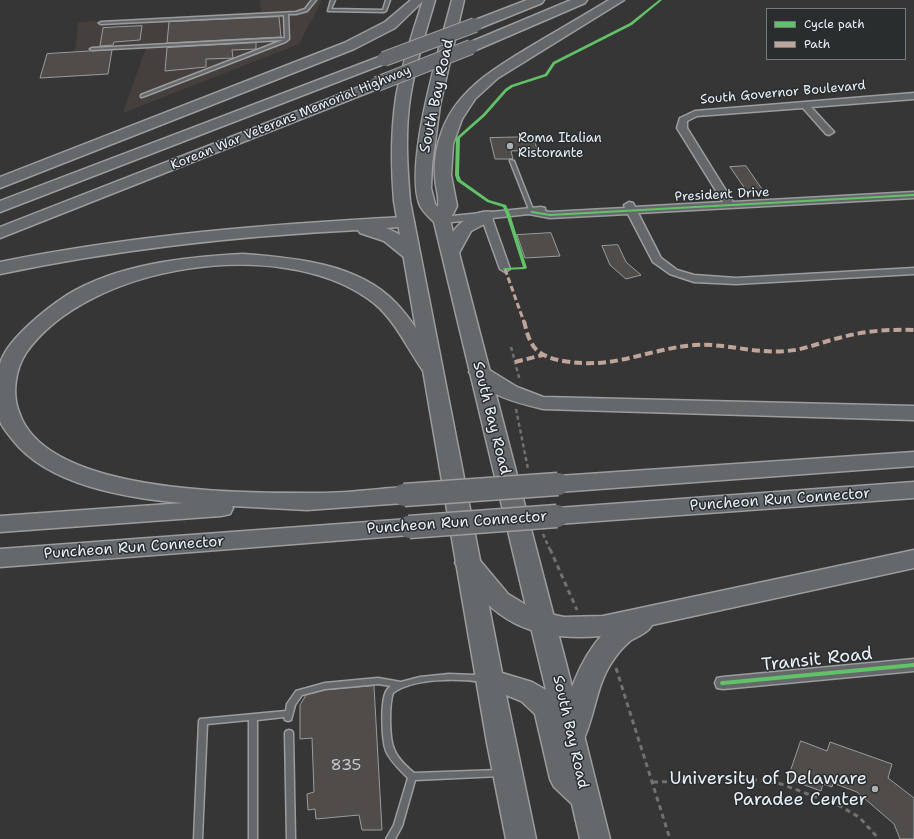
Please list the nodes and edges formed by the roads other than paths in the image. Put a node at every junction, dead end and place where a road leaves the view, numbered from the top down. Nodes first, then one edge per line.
1 (314, 0) edge
2 (333, 0) edge
3 (388, 0) edge
4 (418, 0) edge
5 (429, 0) edge
6 (458, 0) edge
7 (538, 0) edge
8 (582, 0) edge
9 (618, 0) edge
10 (286, 14) junction
11 (101, 23) dead end
12 (287, 39) junction
13 (92, 49) dead end
14 (142, 96) dead end
15 (914, 96) edge
16 (804, 104) junction
17 (829, 132) dead end
18 (512, 161) dead end
19 (0, 183) edge
20 (914, 195) edge
21 (730, 205) junction
22 (0, 207) edge
23 (630, 207) junction
24 (532, 212) junction
25 (486, 216) junction
26 (442, 220) junction
27 (405, 222) junction
28 (313, 227) junction
29 (0, 233) edge
30 (411, 254) junction
31 (450, 254) junction
32 (0, 268) edge
33 (504, 269) dead end
34 (914, 271) edge
35 (431, 368) junction
36 (479, 372) junction
37 (914, 413) edge
38 (914, 459) edge
39 (914, 490) edge
40 (322, 501) junction
41 (0, 524) edge
42 (0, 558) edge
43 (914, 559) edge
44 (468, 563) junction
45 (658, 614) junction
46 (543, 625) junction
47 (914, 665) edge
48 (490, 681) junction
49 (399, 684) junction
50 (723, 684) dead end
51 (253, 717) junction
52 (289, 733) dead end
53 (571, 737) junction
54 (507, 773) junction
55 (412, 777) junction
56 (586, 799) junction
57 (198, 839) edge
58 (253, 839) edge
59 (291, 839) edge
60 (390, 839) edge
61 (521, 839) edge
62 (595, 839) edge

1 - 10 lane
2 - 3 lane
4 - 19 highway
5 - 27 highway, South Bay Road
6 - 26 highway, South Bay Road
7 - 22 highway, Korean War Veterans Memorial Highway, bridge
8 - 29 highway, Korean War Veterans Memorial Highway, bridge
9 - 26 highway
10 - 11 lane
10 - 12 lane
12 - 13 lane
12 - 14 lane
15 - 16 street, South Governor Boulevard
16 - 17 street
16 - 21 street, South Governor Boulevard
18 - 24 lane
20 - 21 street, President Drive
21 - 23 street, President Drive
23 - 24 street, President Drive
23 - 34 street
24 - 25 street, President Drive
25 - 26 street, President Drive
25 - 31 highway
25 - 33 street
26 - 27 highway
26 - 31 highway, South Bay Road
27 - 28 highway
27 - 30 highway, South Bay Road
28 - 30 highway
28 - 32 highway
30 - 35 highway, South Bay Road
31 - 36 highway, South Bay Road
35 - 40 highway
35 - 44 highway, South Bay Road
36 - 37 highway
36 - 46 highway, South Bay Road
38 - 40 highway, Puncheon Run Connector, bridge
39 - 42 highway, Puncheon Run Connector, bridge
40 - 41 highway, Puncheon Run Connector
43 - 45 highway
44 - 46 highway
44 - 48 highway, South Bay Road
45 - 46 highway
45 - 53 highway
46 - 53 highway, South Bay Road
47 - 50 street, Transit Road
48 - 49 lane
48 - 54 highway, South Bay Road
48 - 56 highway
49 - 51 lane
49 - 55 lane
51 - 57 lane
51 - 58 lane
52 - 59 lane
53 - 56 highway, South Bay Road
54 - 55 lane
54 - 61 highway, South Bay Road
55 - 60 lane
56 - 62 highway, South Bay Road

